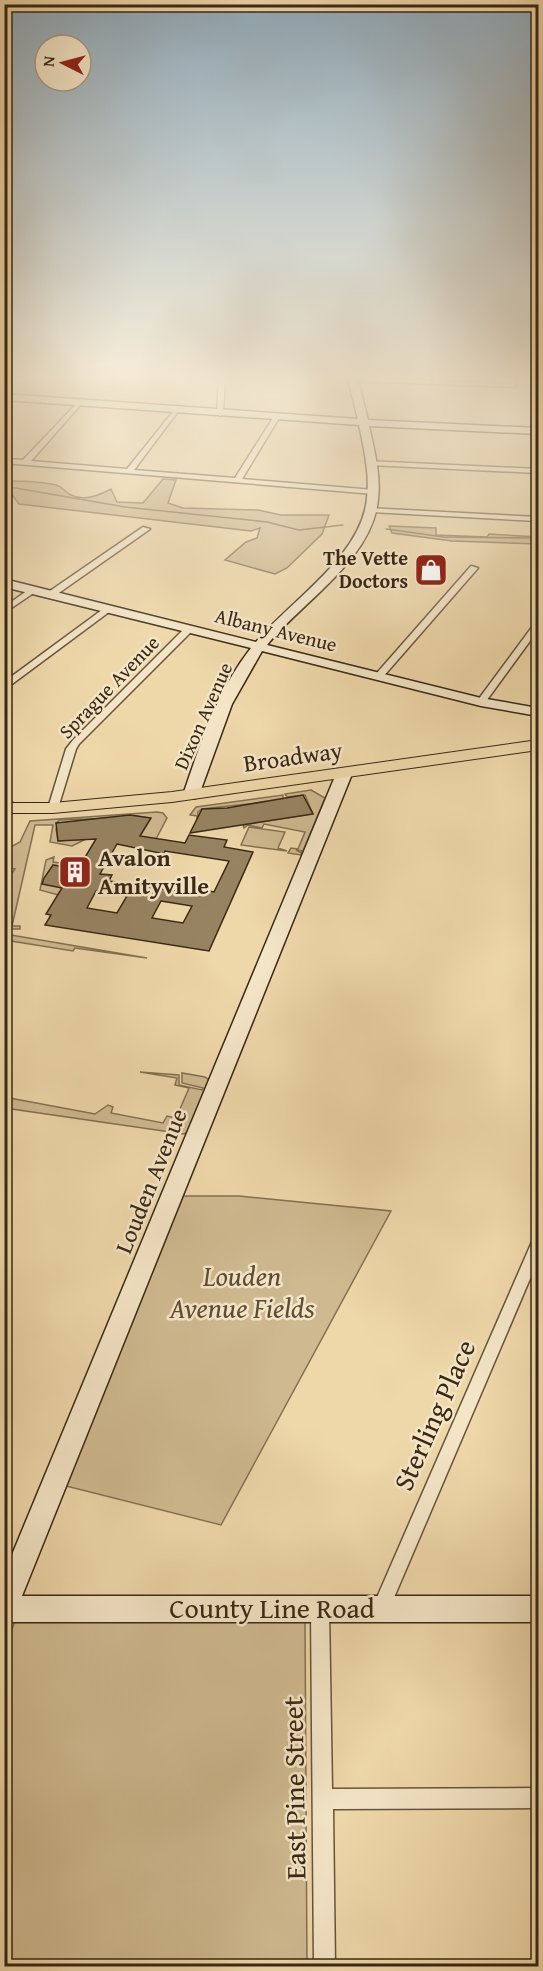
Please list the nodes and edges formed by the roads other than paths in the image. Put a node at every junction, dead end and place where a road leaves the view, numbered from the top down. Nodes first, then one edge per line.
1 (83, 468) edge
2 (132, 468) edge
3 (245, 468) edge
4 (371, 468) edge
5 (475, 468) edge
6 (538, 471) edge
7 (129, 472) junction
8 (237, 481) junction
9 (374, 492) junction
10 (372, 510) junction
11 (538, 519) edge
12 (146, 529) dead end
13 (474, 568) dead end
14 (4, 583) edge
15 (34, 590) junction
16 (50, 595) junction
17 (110, 609) junction
18 (4, 611) edge
19 (538, 625) edge
20 (189, 629) junction
21 (260, 646) junction
22 (379, 676) junction
23 (4, 687) edge
24 (481, 702) junction
25 (538, 712) edge
26 (538, 745) edge
27 (344, 774) junction
28 (191, 795) junction
29 (53, 808) junction
30 (5, 809) edge
31 (538, 1244) edge
32 (4, 1608) edge
33 (381, 1608) junction
34 (320, 1609) junction
35 (538, 1609) edge
36 (538, 1798) edge
37 (322, 1799) junction
38 (325, 1966) edge

1 - 7 street
2 - 7 street
3 - 8 street
4 - 9 street, Dixon Avenue
5 - 6 street
7 - 8 street
8 - 9 street
9 - 10 street, Dixon Avenue
10 - 11 street
10 - 21 street, Dixon Avenue
12 - 16 street
13 - 22 street
14 - 15 street, Albany Avenue
15 - 16 street, Albany Avenue
15 - 18 street
16 - 17 street, Albany Avenue
17 - 20 street, Albany Avenue
17 - 23 street
19 - 24 street
20 - 21 street, Albany Avenue
20 - 29 street, Sprague Avenue
21 - 22 street, Albany Avenue
21 - 28 street, Dixon Avenue
22 - 24 street, Albany Avenue
24 - 25 street, Albany Avenue
26 - 27 main road, Broadway
27 - 28 main road, Broadway
27 - 32 street, Louden Avenue
28 - 29 main road, Broadway
29 - 30 main road, Broadway
31 - 33 street, Sterling Place
32 - 34 street, County Line Road
33 - 34 street, County Line Road
33 - 35 street, County Line Road
34 - 37 street, East Pine Street
36 - 37 street
37 - 38 street, East Pine Street

